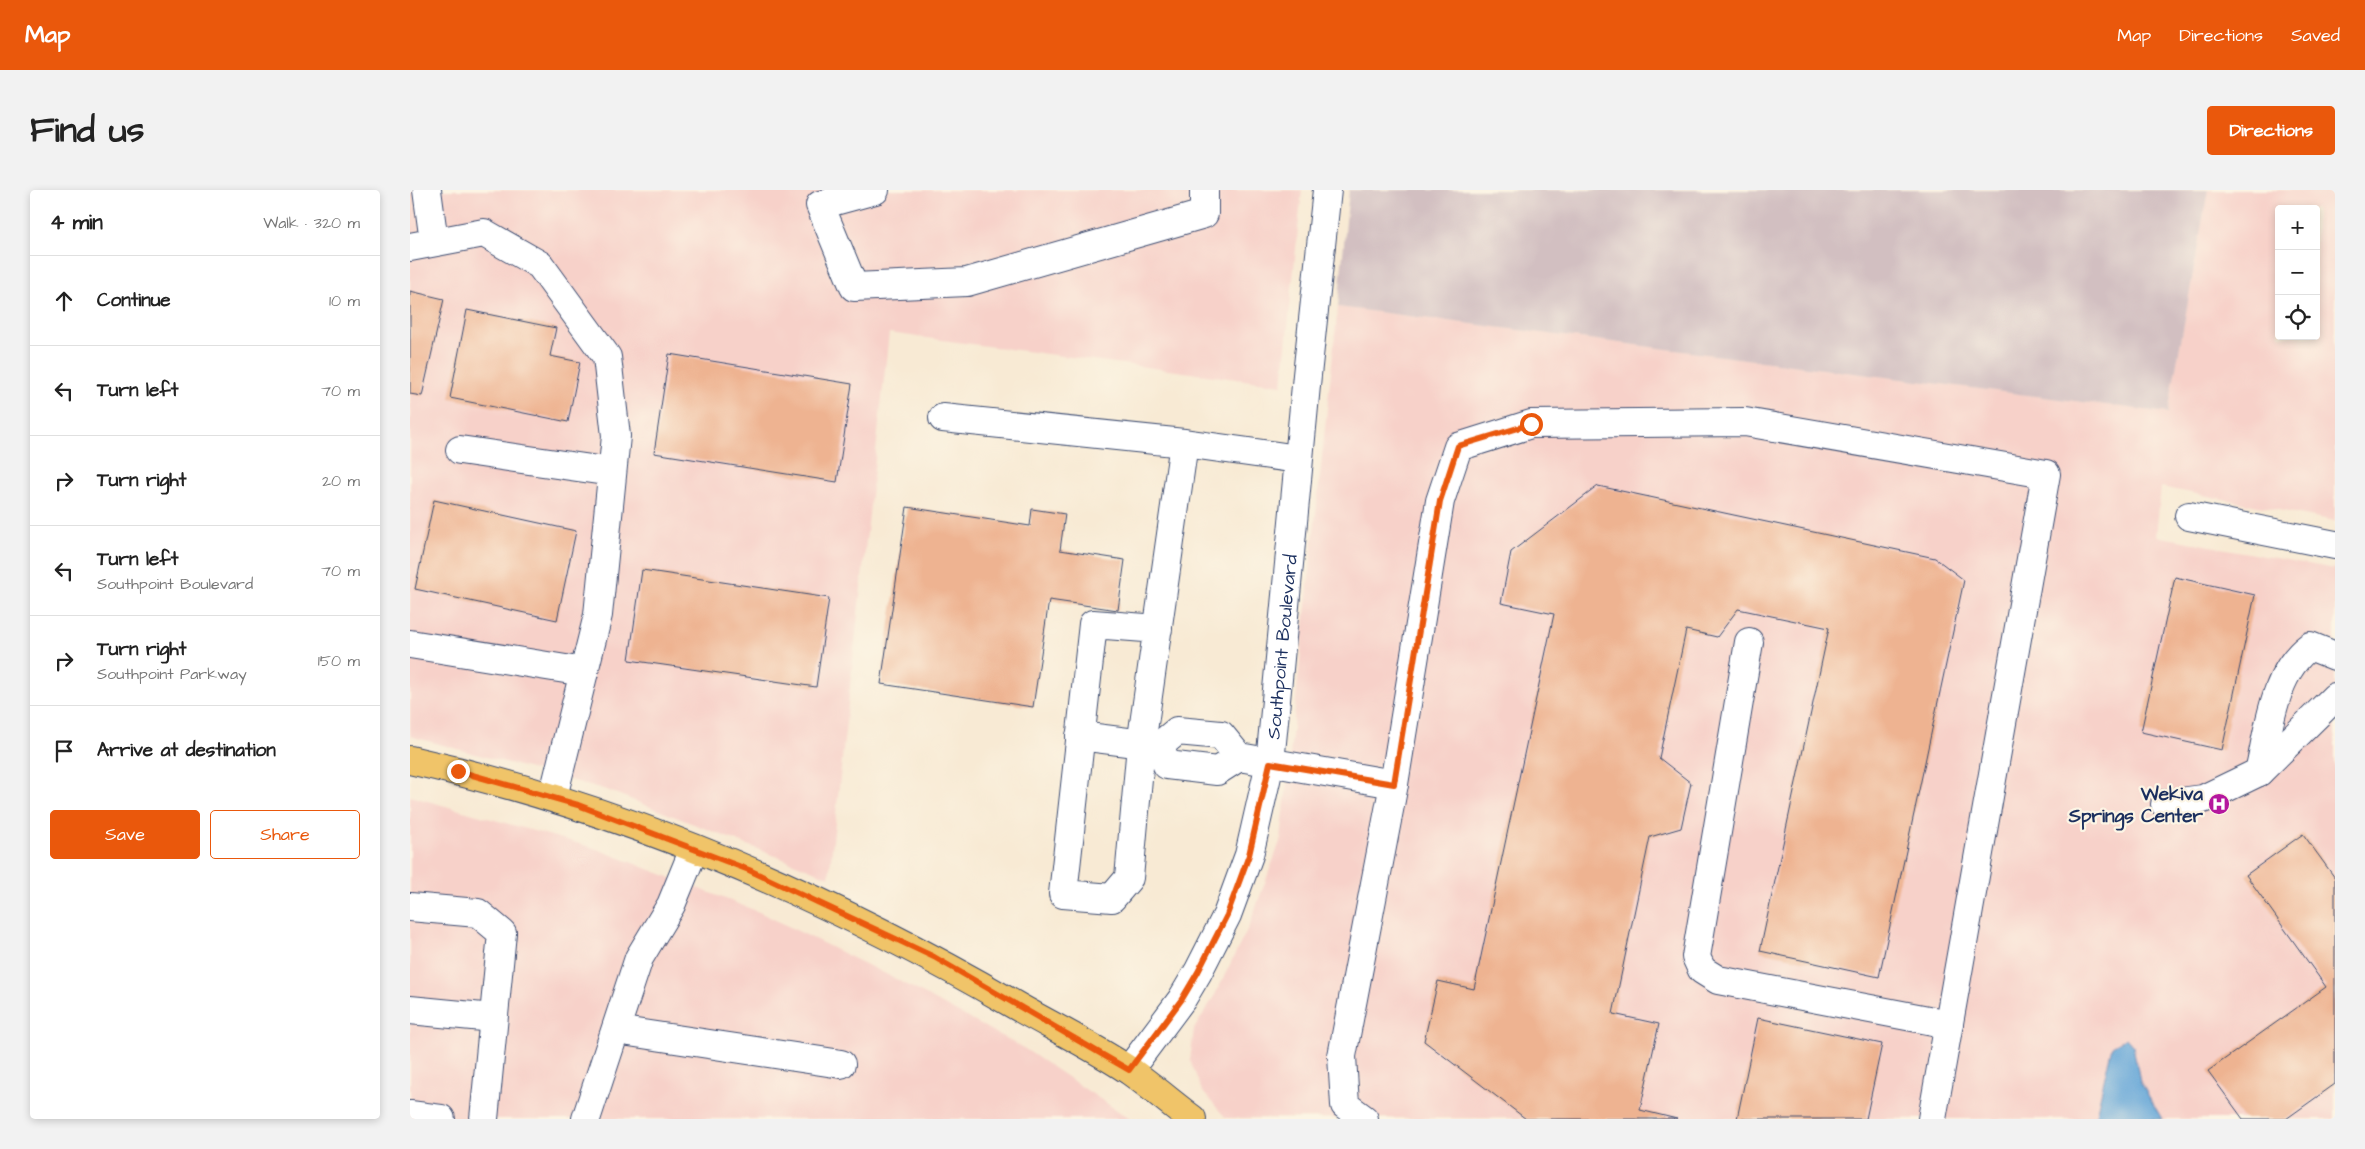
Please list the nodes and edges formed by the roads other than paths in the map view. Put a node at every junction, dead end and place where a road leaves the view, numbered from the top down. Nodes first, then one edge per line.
1 (427, 190) edge
2 (875, 190) edge
3 (1204, 190) edge
4 (1327, 190) edge
5 (422, 245) edge
6 (943, 418) dead end
7 (1184, 443) junction
8 (460, 450) dead end
9 (1298, 459) junction
10 (612, 472) junction
11 (2189, 516) dead end
12 (2335, 545) edge
13 (1158, 629) junction
14 (1749, 642) dead end
15 (410, 644) edge
16 (2335, 656) edge
17 (584, 672) junction
18 (2335, 697) edge
19 (1080, 736) junction
20 (1150, 745) junction
21 (1239, 758) junction
22 (410, 760) edge
23 (1270, 763) junction
24 (2259, 772) junction
25 (1394, 784) junction
26 (553, 798) junction
27 (2165, 804) dead end
28 (694, 848) junction
29 (410, 907) edge
30 (410, 1010) edge
31 (493, 1018) junction
32 (1949, 1024) junction
33 (616, 1030) junction
34 (841, 1064) dead end
35 (1129, 1070) junction
36 (410, 1115) edge
37 (441, 1119) edge
38 (484, 1119) edge
39 (586, 1119) edge
40 (1192, 1119) edge
41 (1364, 1119) edge
42 (1932, 1119) edge

1 - 5 street
2 - 3 street
4 - 9 street, Southpoint Boulevard
5 - 10 street
6 - 7 street
7 - 9 street
7 - 13 street
8 - 10 street
9 - 23 street, Southpoint Boulevard
10 - 17 street
11 - 12 street
13 - 19 street
13 - 20 street
14 - 32 street
15 - 17 street
16 - 24 street
17 - 26 street
18 - 24 street
19 - 20 street
19 - 20 street
20 - 21 street
20 - 21 street
21 - 23 street
22 - 26 main road
23 - 25 street
23 - 35 street, Southpoint Boulevard
24 - 27 street
25 - 32 street
25 - 41 street
26 - 28 main road
28 - 33 street
28 - 35 main road
29 - 31 street
30 - 31 street
31 - 38 street
32 - 42 street
33 - 34 street
33 - 39 street
35 - 40 main road
36 - 37 street

